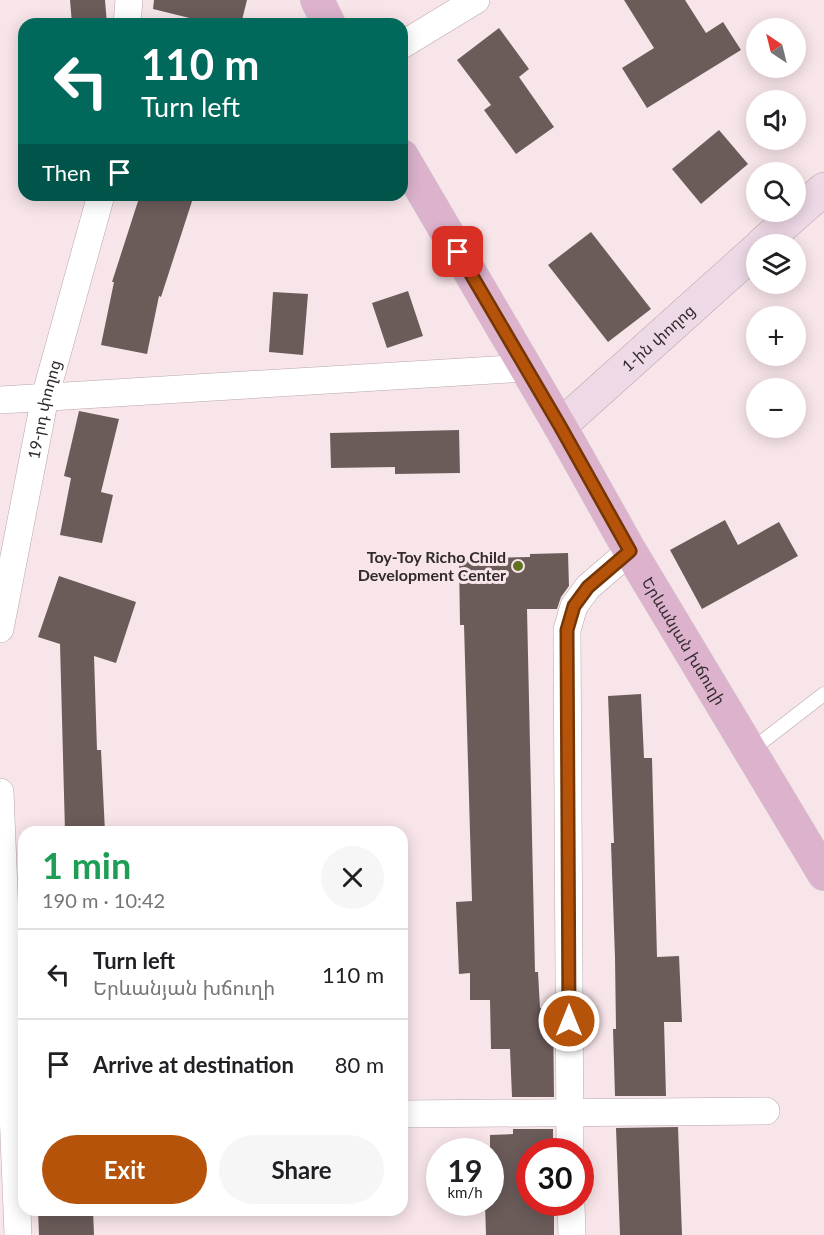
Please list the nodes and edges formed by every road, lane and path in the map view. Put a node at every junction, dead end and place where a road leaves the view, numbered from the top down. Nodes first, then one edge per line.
1 (129, 0) edge
2 (317, 0) edge
3 (476, 0) edge
4 (128, 18) edge
5 (326, 18) edge
6 (408, 41) edge
7 (408, 166) edge
8 (824, 189) edge
9 (99, 201) edge
10 (773, 234) edge
11 (746, 259) edge
12 (525, 368) junction
13 (45, 397) junction
14 (0, 400) edge
15 (560, 426) junction
16 (630, 551) junction
17 (0, 629) edge
18 (823, 696) edge
19 (750, 751) junction
20 (0, 792) edge
21 (824, 874) edge
22 (766, 1111) dead end
23 (569, 1113) junction
24 (408, 1114) edge
25 (12, 1116) edge
26 (570, 1138) edge
27 (571, 1216) edge
28 (18, 1235) edge
29 (572, 1235) edge

1 - 4 street
2 - 5 main road
3 - 6 street
7 - 12 main road, Երևանյան խճուղի
8 - 10 main road
9 - 13 street, 19-րդ փողոց
11 - 15 main road, 1-ին փողոց
12 - 13 street
12 - 15 main road, Երևանյան խճուղի
13 - 14 street
13 - 17 street, 19-րդ փողոց
15 - 16 main road, Երևանյան խճուղի
16 - 19 main road, Երևանյան խճուղի
16 - 23 street
18 - 19 lane
19 - 21 main road, Երևանյան խճուղի
20 - 25 street
22 - 23 street
23 - 24 street
23 - 26 street
25 - 28 street
27 - 29 street

